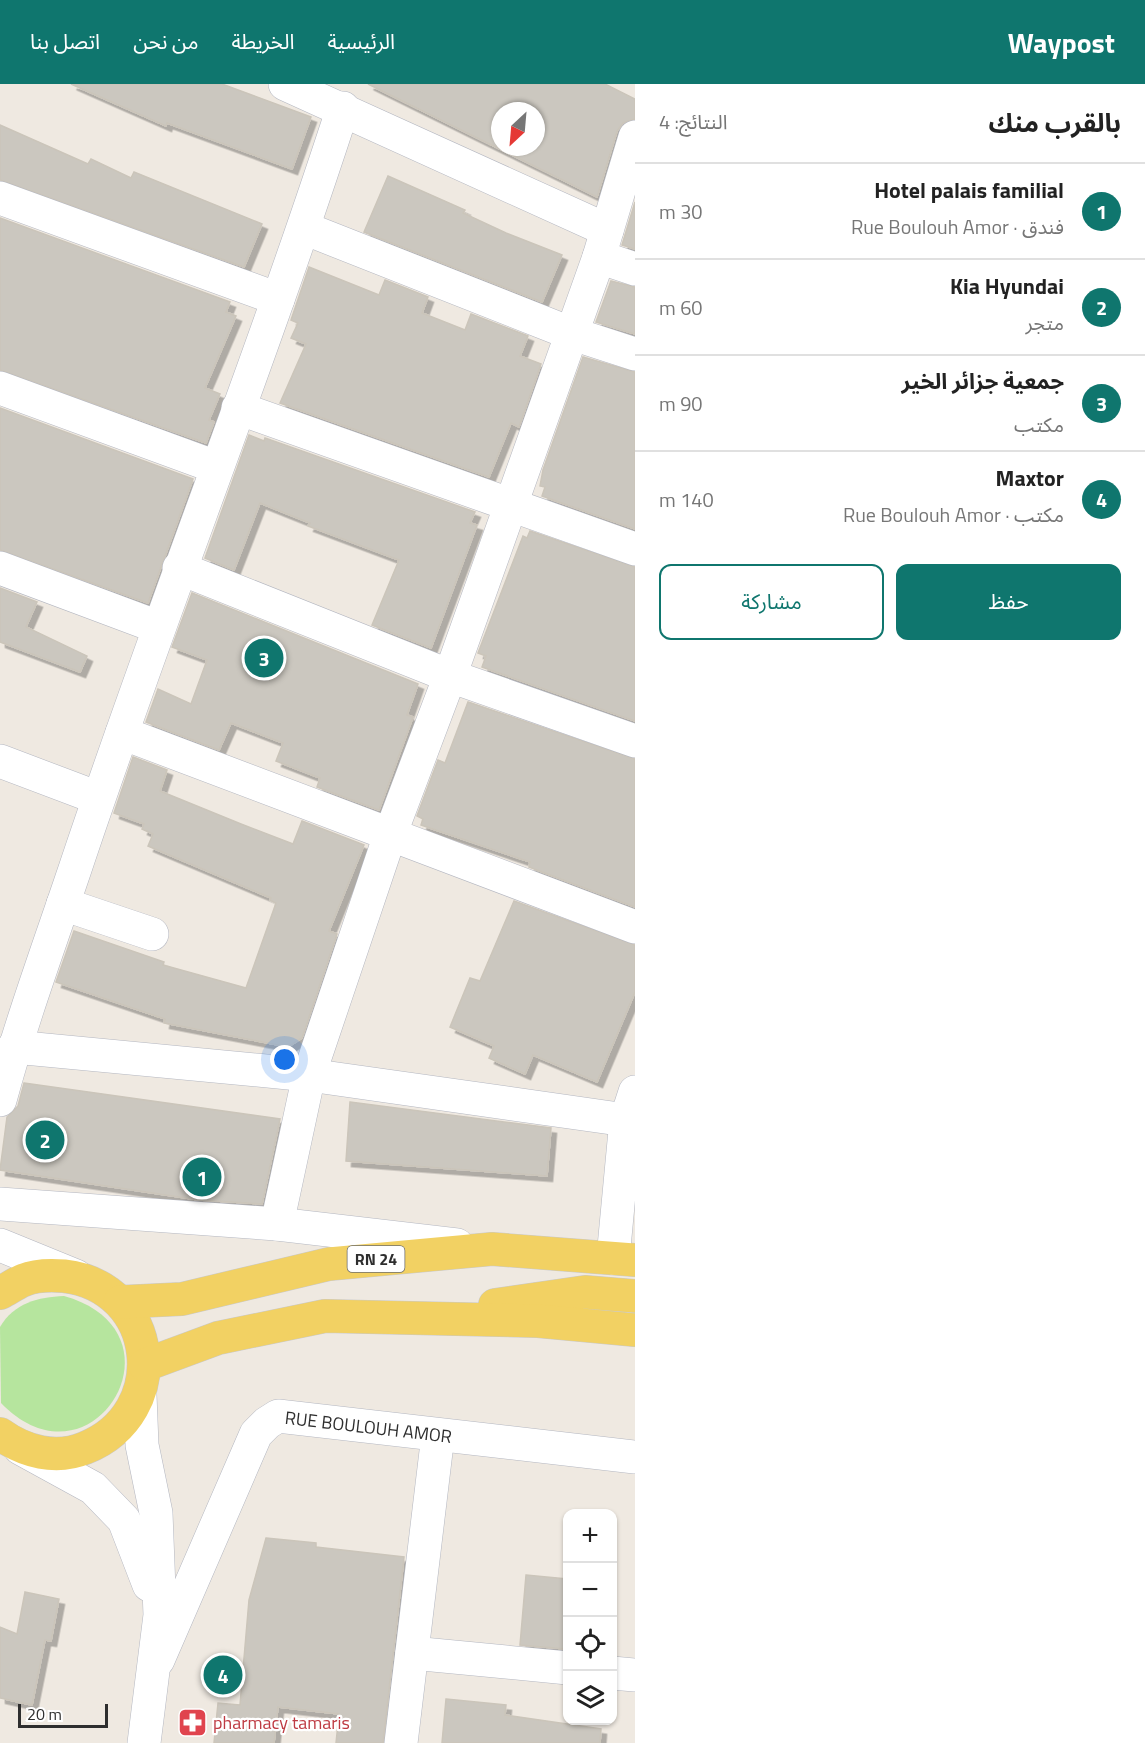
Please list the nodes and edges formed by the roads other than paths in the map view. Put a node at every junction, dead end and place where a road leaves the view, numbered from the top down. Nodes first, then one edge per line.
1 (285, 84) edge
2 (343, 108) junction
3 (635, 137) edge
4 (0, 198) edge
5 (304, 228) junction
6 (603, 244) junction
7 (635, 269) edge
8 (278, 299) junction
9 (570, 333) junction
10 (635, 354) edge
11 (0, 388) edge
12 (238, 408) junction
13 (216, 467) junction
14 (510, 505) junction
15 (635, 549) edge
16 (0, 568) edge
17 (179, 568) junction
18 (158, 627) junction
19 (450, 676) junction
20 (122, 733) junction
21 (635, 741) edge
22 (0, 761) edge
23 (98, 798) junction
24 (390, 835) junction
25 (63, 904) junction
26 (635, 927) edge
27 (152, 934) dead end
28 (14, 1047) junction
29 (309, 1075) junction
30 (0, 1100) edge
31 (630, 1106) edge
32 (0, 1204) edge
33 (277, 1224) junction
34 (0, 1245) edge
35 (492, 1249) junction
36 (624, 1259) edge
37 (81, 1278) junction
38 (0, 1293) edge
39 (635, 1296) edge
40 (120, 1302) junction
41 (404, 1317) junction
42 (635, 1330) edge
43 (143, 1380) junction
44 (438, 1434) junction
45 (7, 1439) edge
46 (635, 1456) edge
47 (160, 1615) junction
48 (412, 1653) junction
49 (563, 1668) edge
50 (154, 1669) junction
51 (617, 1673) edge
52 (635, 1675) edge
53 (144, 1743) edge
54 (401, 1743) edge

1 - 2 street
2 - 5 street
2 - 6 street
3 - 6 street
4 - 8 street
5 - 8 street
5 - 9 street
6 - 7 street
6 - 9 street
8 - 12 street
9 - 10 street
9 - 14 street
11 - 13 street
12 - 13 street
12 - 14 street
13 - 17 street
14 - 15 street
14 - 19 street
16 - 18 street
17 - 18 street
17 - 19 street
18 - 20 street
19 - 21 street
19 - 24 street
20 - 23 street
20 - 24 street
22 - 23 street
23 - 25 street
24 - 26 street
24 - 29 street
25 - 27 street
25 - 28 street
28 - 29 street
28 - 30 street
29 - 31 street
29 - 33 street
31 - 36 street
32 - 33 street
33 - 35 street
34 - 37 street
35 - 36 main road, RN 24
35 - 40 main road, RN 24
37 - 38 main road
37 - 40 main road
39 - 41 main road
40 - 43 main road
41 - 42 main road
41 - 43 main road
43 - 45 main road
43 - 47 street
44 - 46 street, RUE BOULOUH AMOR
44 - 48 street
44 - 50 street, RUE BOULOUH AMOR
45 - 47 street
47 - 50 street
48 - 49 street
48 - 54 street
50 - 53 street
51 - 52 street

